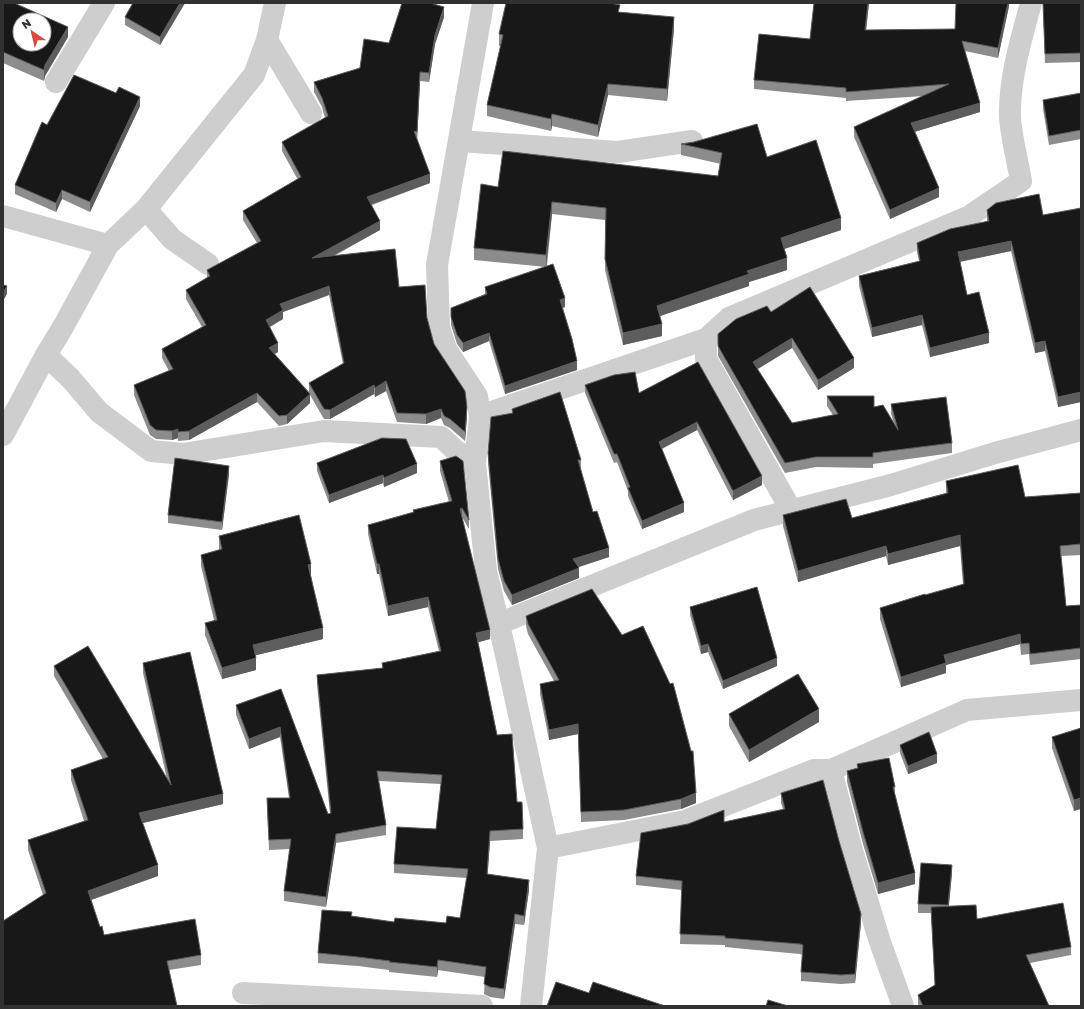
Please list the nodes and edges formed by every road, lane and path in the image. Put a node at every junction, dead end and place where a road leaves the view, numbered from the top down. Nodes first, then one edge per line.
1 (104, 3) edge
2 (275, 3) edge
3 (483, 3) edge
4 (1031, 3) edge
5 (267, 40) junction
6 (56, 82) dead end
7 (312, 113) dead end
8 (459, 141) junction
9 (692, 141) edge
10 (146, 209) junction
11 (3, 216) edge
12 (108, 245) junction
13 (208, 264) dead end
14 (706, 339) junction
15 (46, 355) junction
16 (480, 416) junction
17 (1081, 430) edge
18 (3, 436) edge
19 (475, 463) junction
20 (791, 510) junction
21 (498, 624) junction
22 (1081, 700) edge
23 (831, 770) junction
24 (548, 848) junction
25 (243, 993) dead end
26 (482, 1006) edge
27 (530, 1006) edge
28 (903, 1006) edge

1 - 6 street
2 - 5 street
3 - 8 street
4 - 14 street
5 - 7 street
5 - 10 street
8 - 9 street
8 - 16 street
10 - 12 street
10 - 13 street
11 - 12 street
12 - 15 street
14 - 16 street
14 - 20 street
15 - 18 street
15 - 19 street
16 - 19 street
17 - 20 street
19 - 21 street
20 - 21 street
21 - 24 street
22 - 23 street
23 - 24 street
23 - 28 street
24 - 27 street
25 - 26 street

